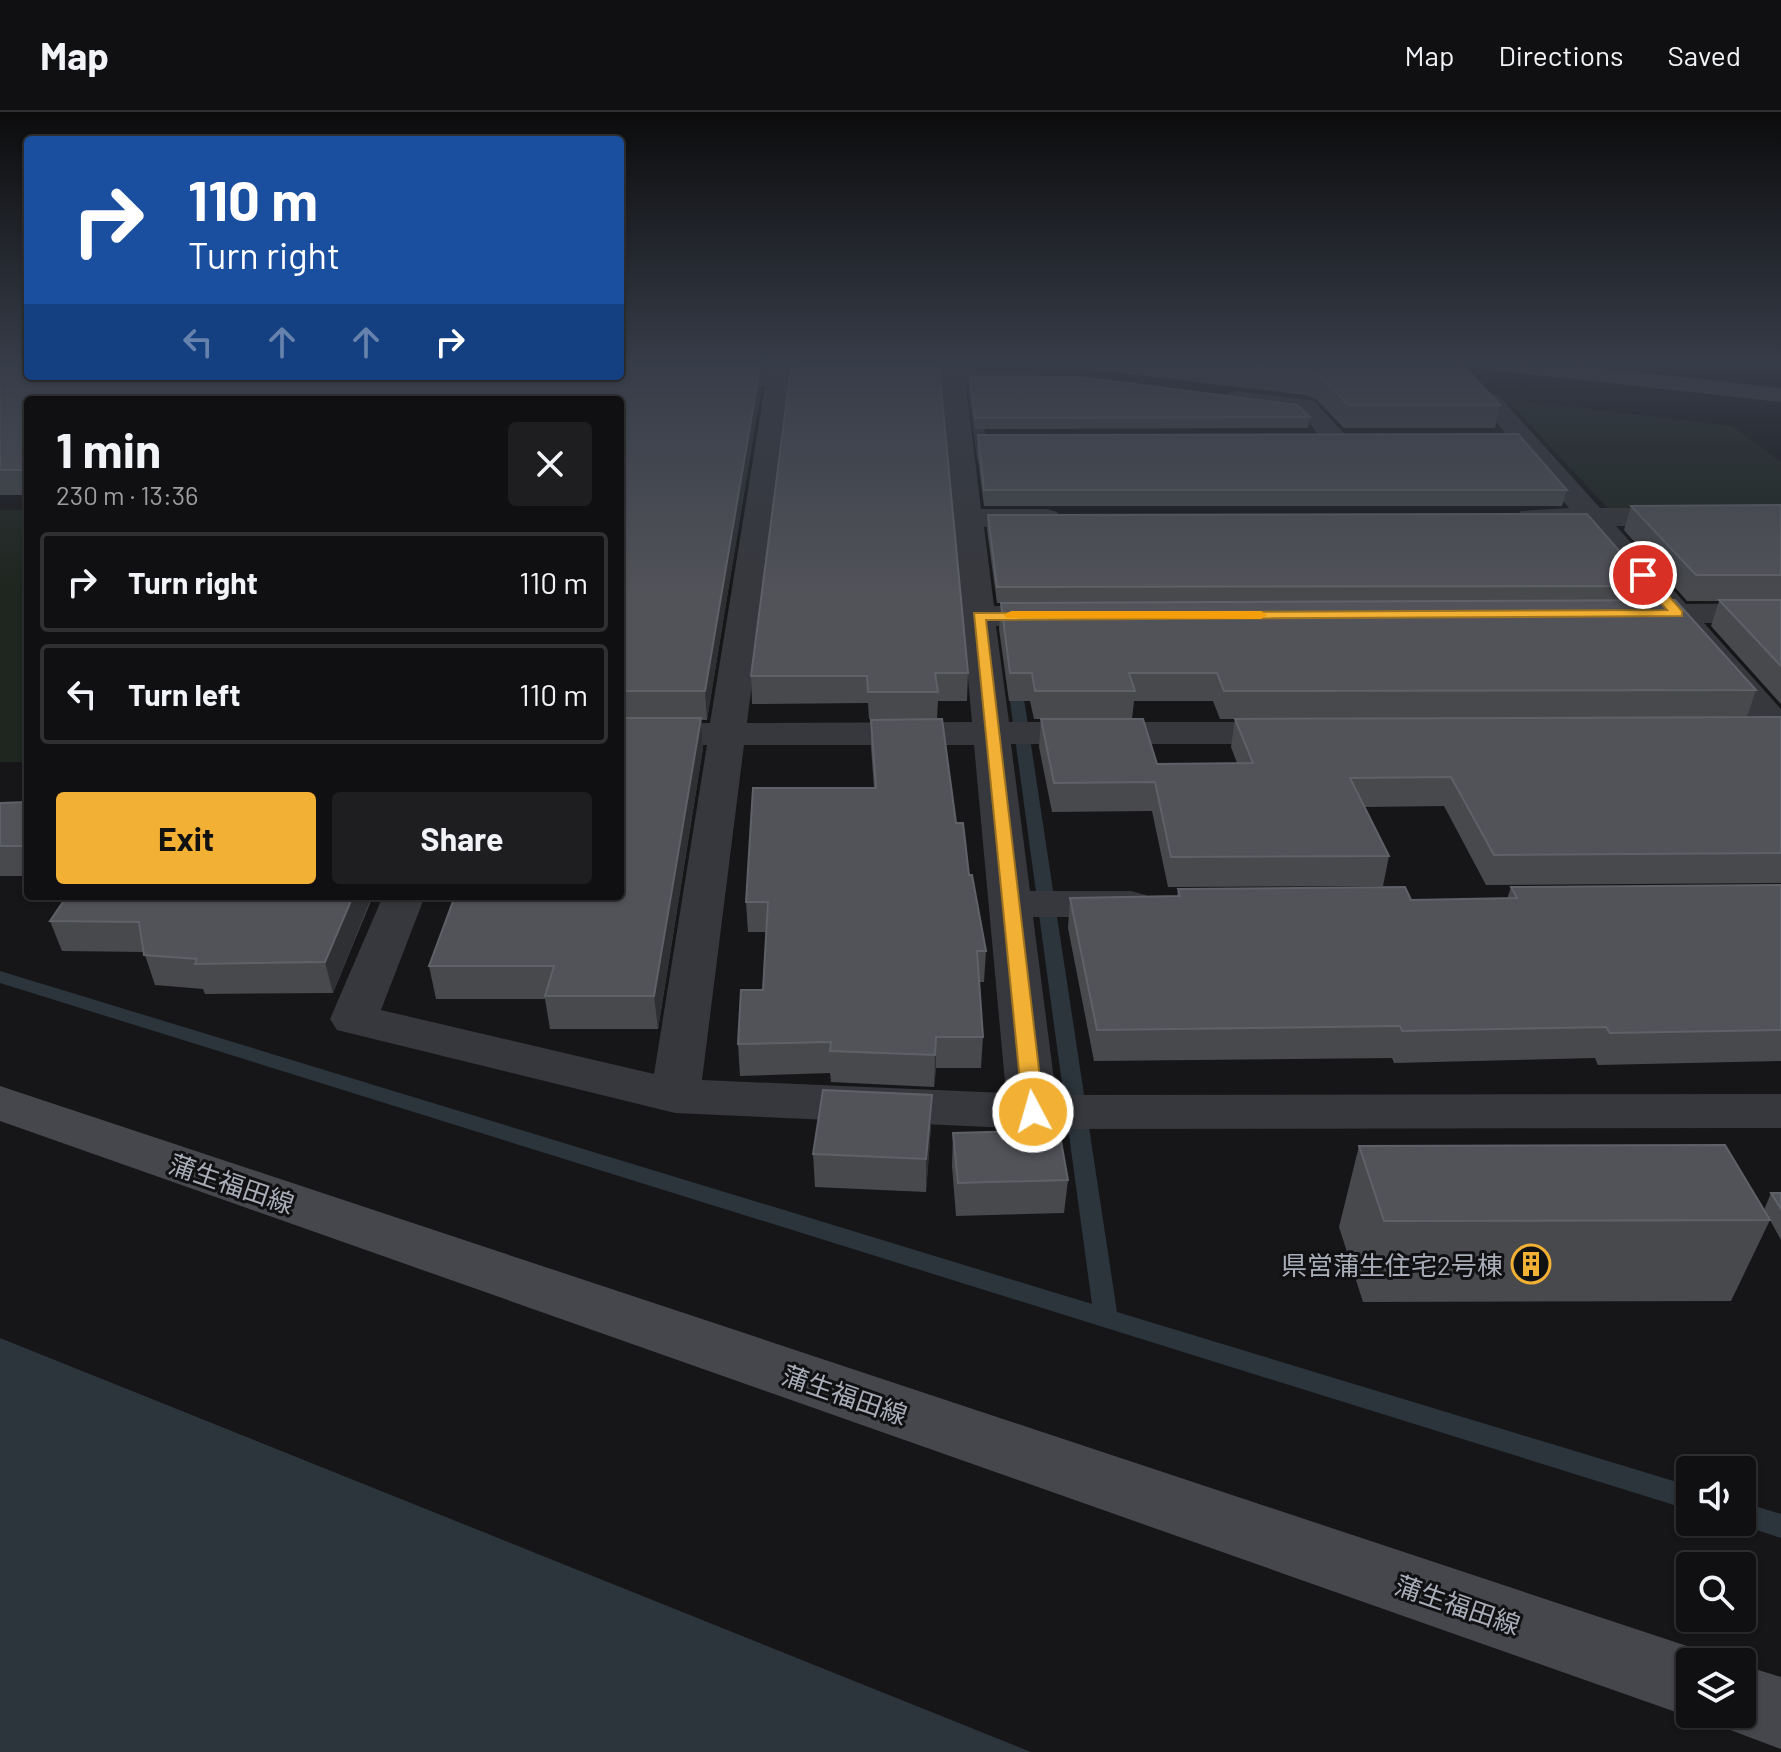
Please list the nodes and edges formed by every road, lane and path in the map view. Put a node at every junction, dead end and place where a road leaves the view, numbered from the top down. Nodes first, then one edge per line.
1 (1523, 439) edge
2 (769, 440) edge
3 (973, 440) edge
4 (1496, 517) edge
5 (1592, 517) junction
6 (1781, 517) edge
7 (984, 518) junction
8 (1081, 518) edge
9 (1781, 613) edge
10 (1598, 614) edge
11 (1677, 614) junction
12 (996, 615) junction
13 (1093, 615) edge
14 (1781, 731) edge
15 (1734, 732) edge
16 (1322, 733) edge
17 (624, 734) edge
18 (727, 734) junction
19 (1013, 734) junction
20 (402, 900) edge
21 (1169, 903) edge
22 (1034, 904) junction
23 (675, 1096) junction
24 (0, 1103) edge
25 (1781, 1111) edge
26 (1062, 1112) junction
27 (1676, 1677) edge
28 (1756, 1705) edge
29 (1781, 1713) edge

1 - 5 street
2 - 18 street
3 - 7 street
4 - 5 street
5 - 6 street
5 - 11 street
7 - 8 street
7 - 12 street
9 - 11 street
10 - 11 street
11 - 14 street
12 - 13 street
12 - 19 street
14 - 15 street
16 - 19 street
17 - 18 street
18 - 19 street
18 - 23 street
19 - 22 street
20 - 23 street
21 - 22 street
22 - 26 street
23 - 26 street
24 - 27 main road, 蒲生福田線
25 - 26 street
28 - 29 main road

